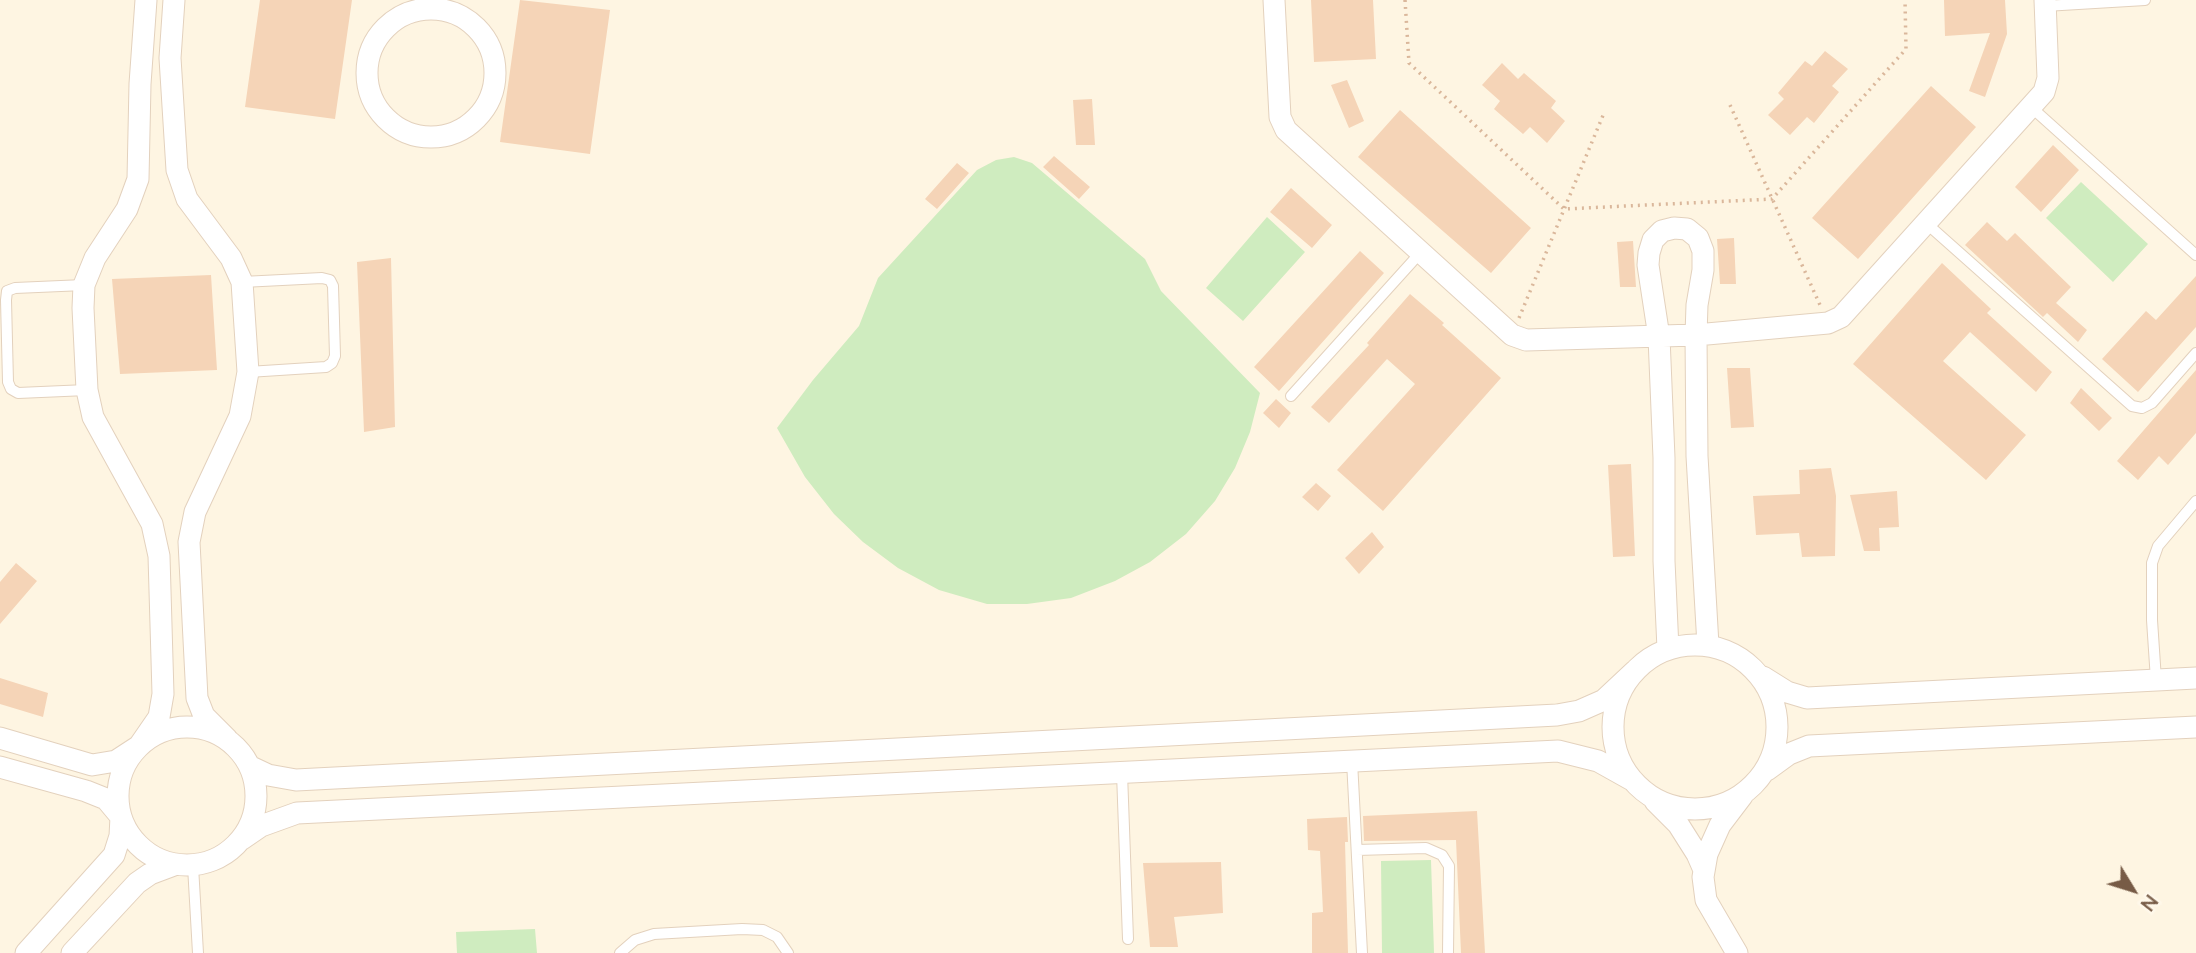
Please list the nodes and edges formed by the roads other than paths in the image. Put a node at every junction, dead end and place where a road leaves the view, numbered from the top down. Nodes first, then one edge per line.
1 (146, 0) edge
2 (174, 0) edge
3 (1274, 0) edge
4 (2145, 0) edge
5 (2045, 3) edge
6 (443, 5) edge
7 (2031, 107) junction
8 (1926, 223) junction
9 (1421, 252) junction
10 (2196, 255) edge
11 (242, 282) junction
12 (84, 285) junction
13 (1696, 335) junction
14 (1659, 337) junction
15 (2196, 353) edge
16 (248, 372) junction
17 (87, 390) junction
18 (1291, 396) dead end
19 (1697, 456) junction
20 (1664, 458) junction
21 (2196, 501) edge
22 (1708, 645) junction
23 (1668, 649) junction
24 (1635, 671) junction
25 (1760, 674) junction
26 (2196, 678) edge
27 (2156, 680) junction
28 (2196, 727) edge
29 (0, 738) edge
30 (227, 739) junction
31 (139, 746) junction
32 (1352, 761) junction
33 (251, 767) junction
34 (0, 768) edge
35 (1122, 773) junction
36 (1763, 774) junction
37 (1638, 786) junction
38 (1747, 790) junction
39 (121, 817) junction
40 (242, 839) junction
41 (1357, 850) junction
42 (184, 865) junction
43 (1704, 870) junction
44 (1128, 939) dead end
45 (26, 953) edge
46 (72, 953) edge
47 (198, 953) edge
48 (620, 953) edge
49 (788, 953) edge
50 (1362, 953) edge
51 (1448, 953) edge
52 (1737, 953) edge

1 - 12 street
2 - 11 street
3 - 9 street
4 - 5 lane
5 - 7 street
6 - 6 street
7 - 8 street
7 - 10 lane
8 - 13 street
8 - 15 lane
9 - 14 street
9 - 18 lane
11 - 16 street
11 - 16 lane
12 - 17 street
12 - 17 lane
13 - 14 street
13 - 14 street
13 - 19 street
14 - 20 street
16 - 30 street
17 - 31 street
19 - 20 street
19 - 22 street
20 - 23 street
21 - 27 lane
22 - 23 street
22 - 25 street
23 - 24 street
24 - 33 street
24 - 37 street
25 - 27 street
25 - 36 street
26 - 27 street
28 - 36 street
29 - 31 street
30 - 31 street
30 - 33 street
31 - 39 street
32 - 35 street
32 - 37 street
32 - 41 lane
33 - 40 street
34 - 39 street
35 - 40 street
35 - 44 lane
36 - 38 street
37 - 38 street
37 - 43 street
38 - 43 street
39 - 42 street
39 - 45 street
40 - 42 street
41 - 50 lane
41 - 51 lane
42 - 46 street
42 - 47 lane
43 - 52 street
48 - 49 lane

